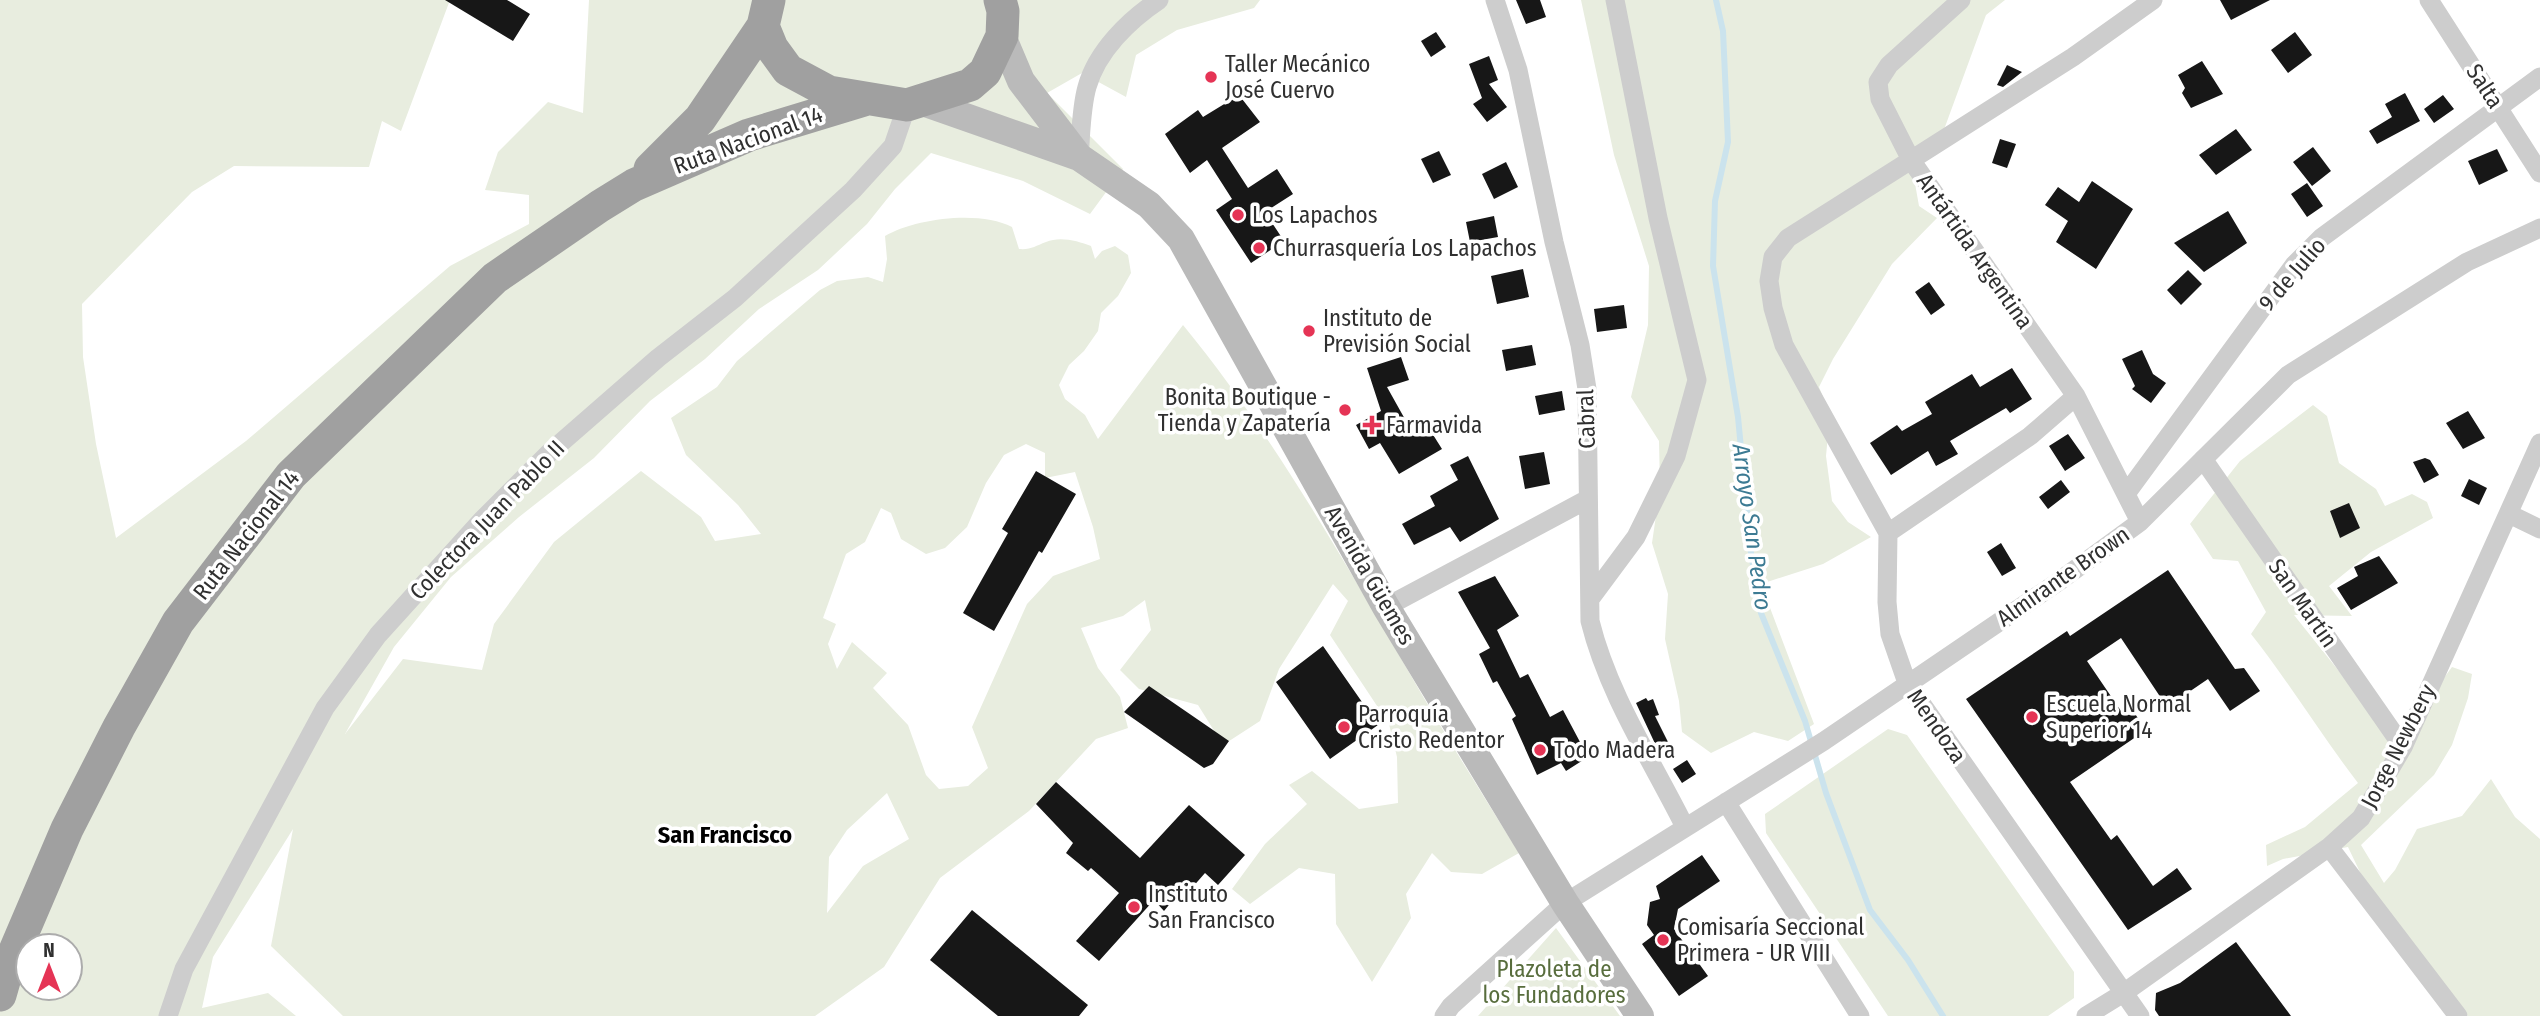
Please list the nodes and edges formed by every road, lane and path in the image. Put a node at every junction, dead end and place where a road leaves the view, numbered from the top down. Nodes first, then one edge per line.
1 (1159, 0) edge
2 (1495, 0) edge
3 (1615, 0) edge
4 (1961, 0) edge
5 (2153, 0) edge
6 (2429, 0) edge
7 (1003, 12) edge
8 (766, 13) edge
9 (2540, 77) edge
10 (864, 100) junction
11 (913, 103) junction
12 (2497, 106) junction
13 (1079, 157) junction
14 (1911, 160) junction
15 (2540, 173) edge
16 (634, 185) junction
17 (2540, 228) edge
18 (2076, 396) junction
19 (2540, 443) edge
20 (2203, 459) junction
21 (2126, 494) junction
22 (1588, 499) junction
23 (2509, 514) junction
24 (2140, 522) junction
25 (2540, 529) edge
26 (1888, 533) junction
27 (1590, 599) junction
28 (1387, 607) junction
29 (1907, 683) junction
30 (2403, 747) junction
31 (1726, 802) junction
32 (1685, 827) junction
33 (2329, 847) junction
34 (1566, 903) junction
35 (2125, 992) junction
36 (0, 995) edge
37 (168, 1016) edge
38 (1444, 1016) edge
39 (1640, 1016) edge
40 (1860, 1016) edge
41 (2086, 1016) edge
42 (2140, 1016) edge
43 (2458, 1016) edge

1 - 13 street
2 - 22 street, Cabral
3 - 27 street
4 - 14 street
5 - 14 street, Antártida Argentina
6 - 12 street, Salta
7 - 11 highway
7 - 13 main road, Avenida Güemes
8 - 10 highway
8 - 16 highway, Ruta Nacional 14
9 - 12 street, 9 de Julio
10 - 11 highway
10 - 16 highway, Ruta Nacional 14
11 - 13 main road, Avenida Güemes
11 - 37 street, Colectora Juan Pablo II
12 - 15 street, Salta
12 - 21 street, 9 de Julio
13 - 28 main road, Avenida Güemes
14 - 18 street, Antártida Argentina
14 - 26 street
16 - 36 highway, Ruta Nacional 14
17 - 20 street, Almirante Brown
18 - 21 street, Antártida Argentina
18 - 26 street
19 - 23 street, Jorge Newbery
20 - 24 street, Almirante Brown
20 - 30 street, San Martín
21 - 24 street, Antártida Argentina
22 - 27 street, Cabral
22 - 28 street
23 - 25 street
23 - 30 street, Jorge Newbery
24 - 29 street, Almirante Brown
26 - 29 street, Mendoza
27 - 32 street, Cabral
28 - 34 main road, Avenida Güemes
29 - 31 street, Almirante Brown
29 - 35 street, Mendoza
30 - 33 street, Jorge Newbery
31 - 32 street, Almirante Brown
31 - 40 street
32 - 34 street, Almirante Brown
33 - 35 street, Jorge Newbery
33 - 43 street
34 - 38 street, Almirante Brown
34 - 39 main road, Avenida Güemes
35 - 41 street, Jorge Newbery
35 - 42 street, Mendoza

